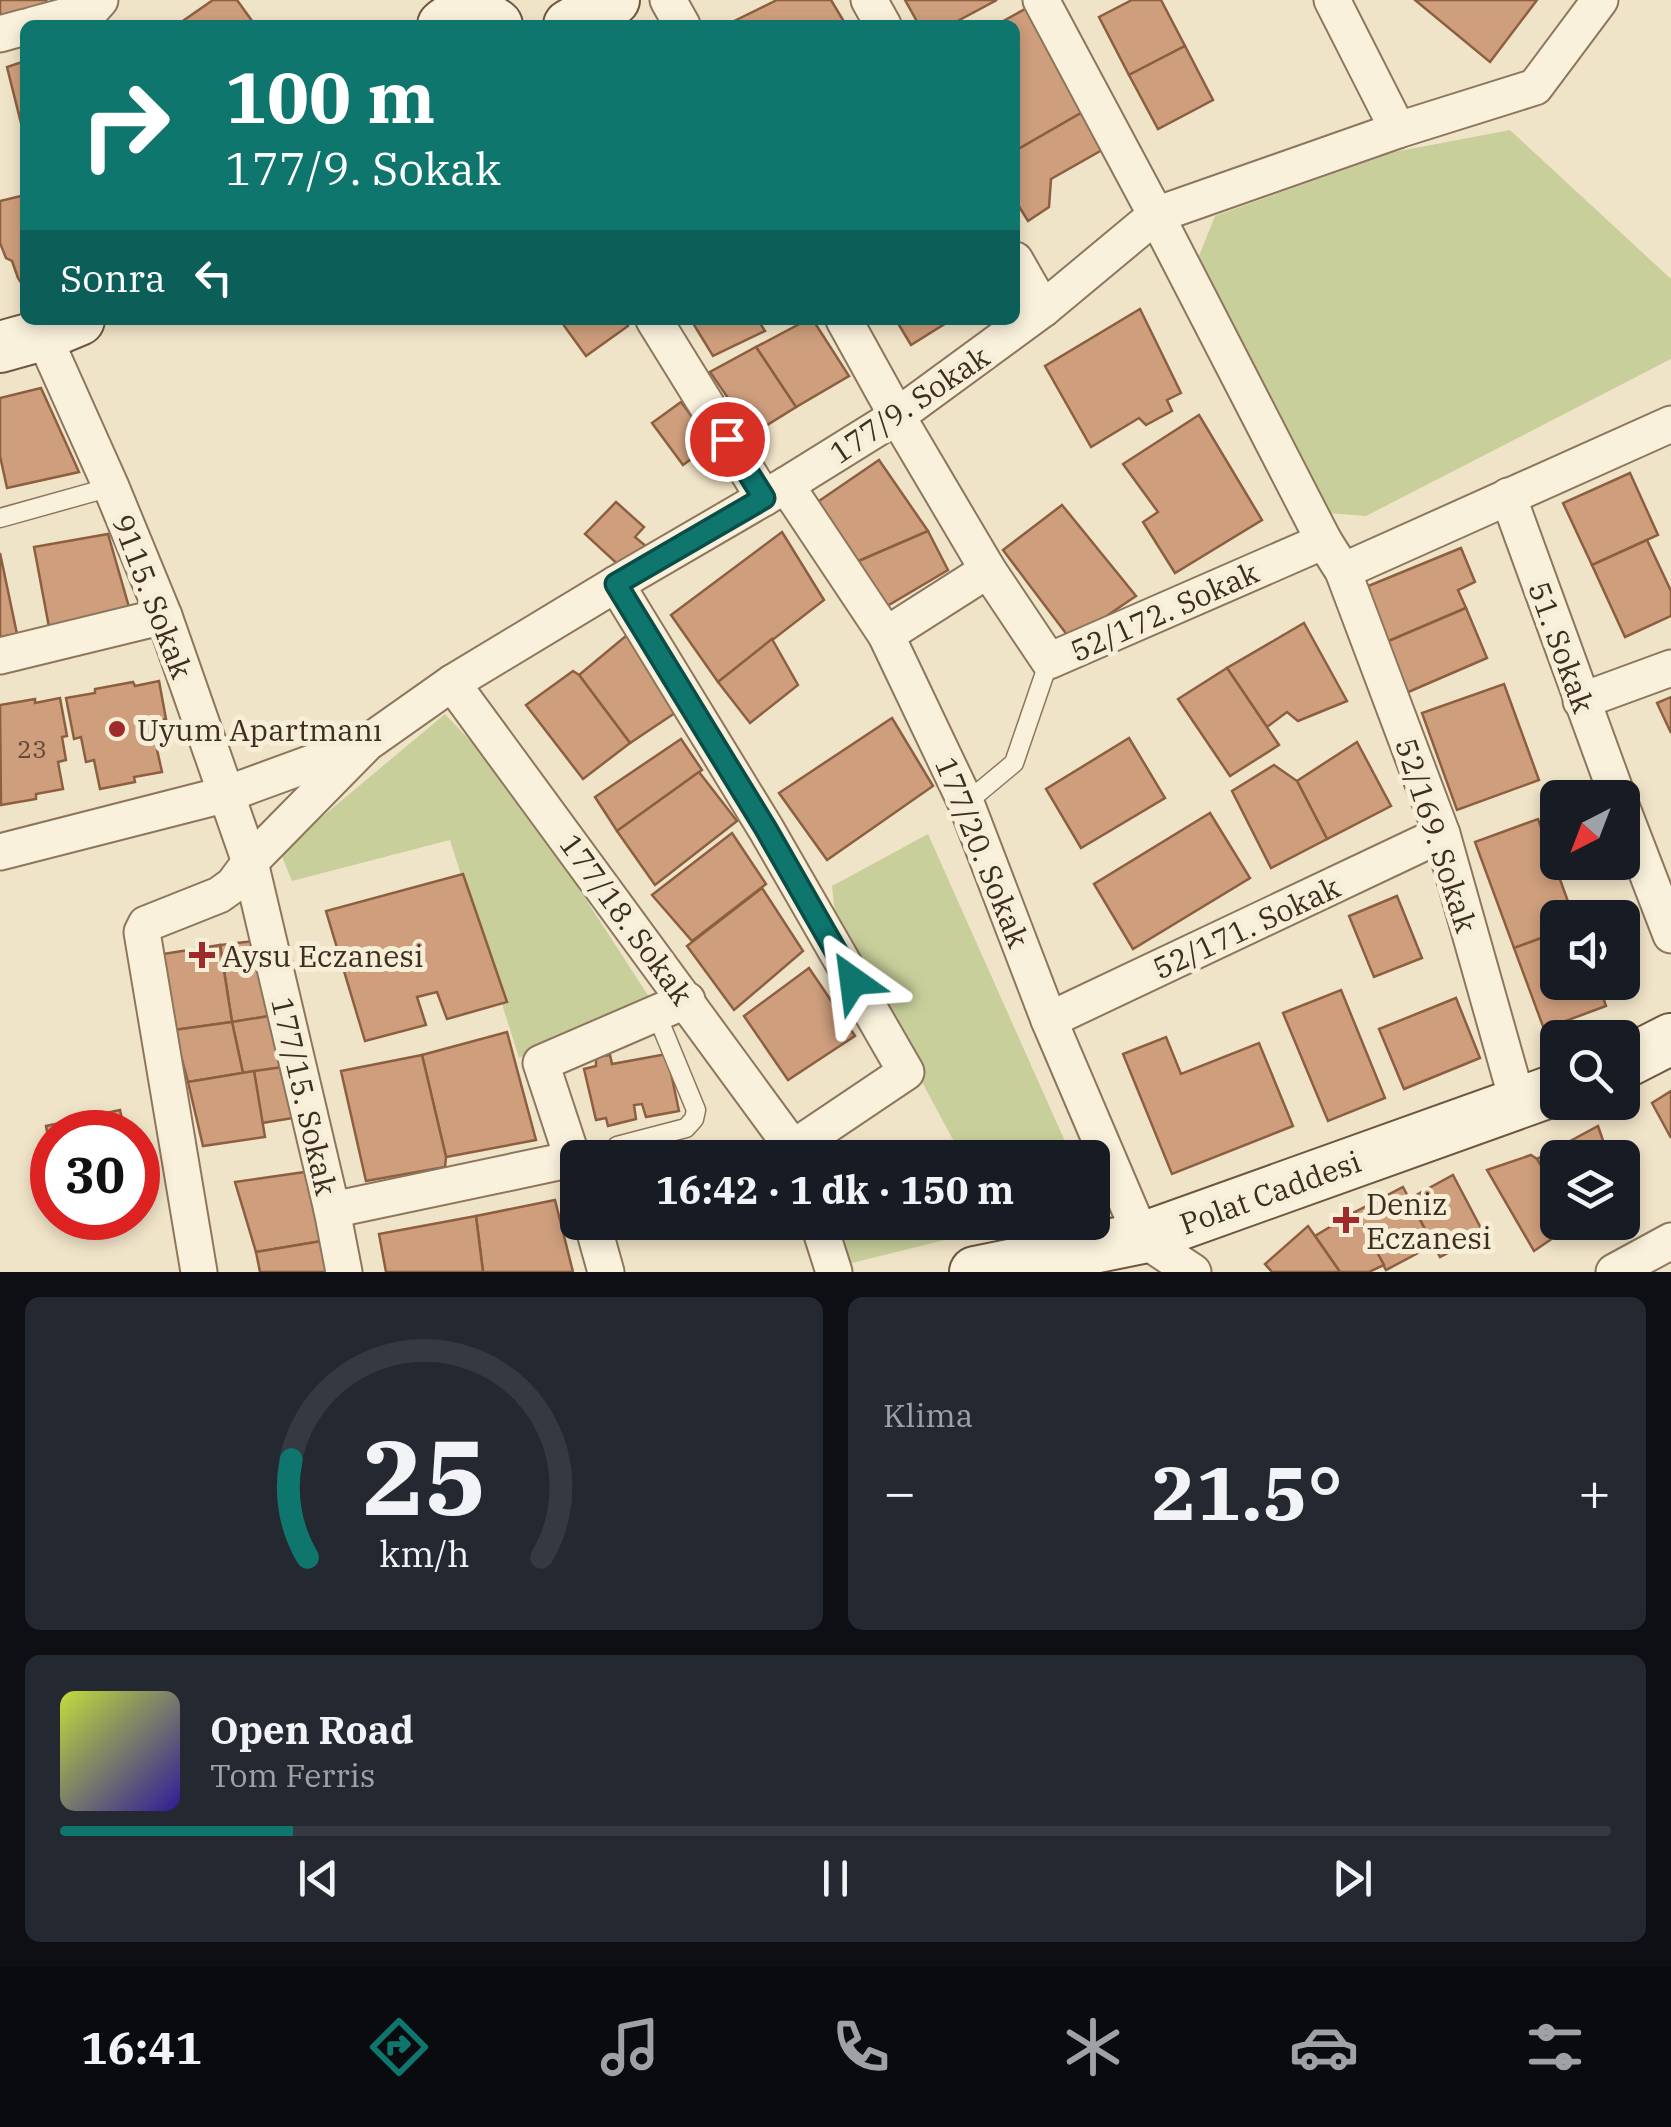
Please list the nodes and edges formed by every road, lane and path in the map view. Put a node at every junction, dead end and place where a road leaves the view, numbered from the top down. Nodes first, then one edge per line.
1 (100, 0) edge
2 (614, 0) edge
3 (1041, 0) edge
4 (1332, 0) edge
5 (1600, 0) edge
6 (51, 20) edge
7 (450, 20) edge
8 (488, 20) edge
9 (578, 20) edge
10 (1398, 130) junction
11 (1156, 215) junction
12 (1020, 269) edge
13 (1043, 309) junction
14 (658, 325) edge
15 (847, 325) edge
16 (41, 334) edge
17 (896, 416) junction
18 (1671, 424) edge
19 (111, 487) junction
20 (775, 492) junction
21 (1508, 496) junction
22 (0, 518) edge
23 (1324, 540) junction
24 (988, 570) junction
25 (1343, 571) junction
26 (616, 584) junction
27 (164, 616) junction
28 (886, 635) junction
29 (0, 656) edge
30 (1050, 662) junction
31 (1671, 668) edge
32 (452, 683) junction
33 (1582, 701) junction
34 (367, 742) junction
35 (1611, 780) edge
36 (226, 794) junction
37 (966, 802) junction
38 (1442, 834) junction
39 (0, 852) edge
40 (1640, 855) edge
41 (250, 862) junction
42 (1671, 935) edge
43 (671, 1007) junction
44 (1049, 1020) junction
45 (1671, 1038) edge
46 (1640, 1054) edge
47 (1538, 1096) edge
48 (566, 1140) edge
49 (640, 1140) edge
50 (784, 1140) edge
51 (813, 1140) edge
52 (560, 1170) edge
53 (332, 1210) junction
54 (1142, 1238) junction
55 (597, 1240) edge
56 (824, 1240) edge
57 (1671, 1241) edge
58 (199, 1272) edge
59 (344, 1272) edge
60 (606, 1272) edge
61 (834, 1272) edge
62 (975, 1272) edge
63 (1193, 1272) edge
64 (1614, 1272) edge

1 - 6 street
2 - 9 main road
3 - 11 street, 52/169. Sokak
4 - 10 street
5 - 10 street, 177/9. Sokak
7 - 8 main road
10 - 11 street, 177/9. Sokak
11 - 13 street, 177/9. Sokak
11 - 23 street, 52/169. Sokak
12 - 13 street
13 - 17 street, 177/9. Sokak
14 - 20 street, 177/20. Sokak
15 - 17 street
16 - 19 street, 9115. Sokak
17 - 20 street, 177/9. Sokak
17 - 24 street
18 - 21 street
19 - 22 lane
19 - 27 street, 9115. Sokak
20 - 26 street, 177/9. Sokak
20 - 28 street, 177/20. Sokak
21 - 25 street
21 - 33 street, 51. Sokak
23 - 25 street, 52/169. Sokak
23 - 30 street, 52/172. Sokak
24 - 28 street
24 - 30 street
25 - 38 street, 52/169. Sokak
26 - 32 street, 177/9. Sokak
26 - 51 street
27 - 29 street
27 - 36 street, 9115. Sokak
28 - 37 street, 177/20. Sokak
30 - 37 lane, 52/172. Sokak
31 - 33 street
32 - 34 street, 177/9. Sokak
32 - 43 street, 177/18. Sokak
33 - 35 street, 51. Sokak
34 - 36 street, 177/9. Sokak
34 - 41 street, 177/9. Sokak
36 - 39 street, 177/9. Sokak
36 - 41 street, 9115. Sokak
37 - 44 street, 177/20. Sokak
38 - 44 street, 52/171. Sokak
38 - 47 street, 52/169. Sokak
40 - 42 street
41 - 53 street, 177/15. Sokak
41 - 58 street, 177/9. Sokak
43 - 48 street
43 - 49 lane
43 - 50 street, 177/18. Sokak
44 - 54 street, 177/20. Sokak
45 - 46 main road
47 - 54 main road, Polat Caddesi
52 - 53 street
53 - 59 street, 177/15. Sokak
54 - 62 main road, Polat Caddesi
54 - 63 street
55 - 60 street
56 - 61 street
57 - 64 street

